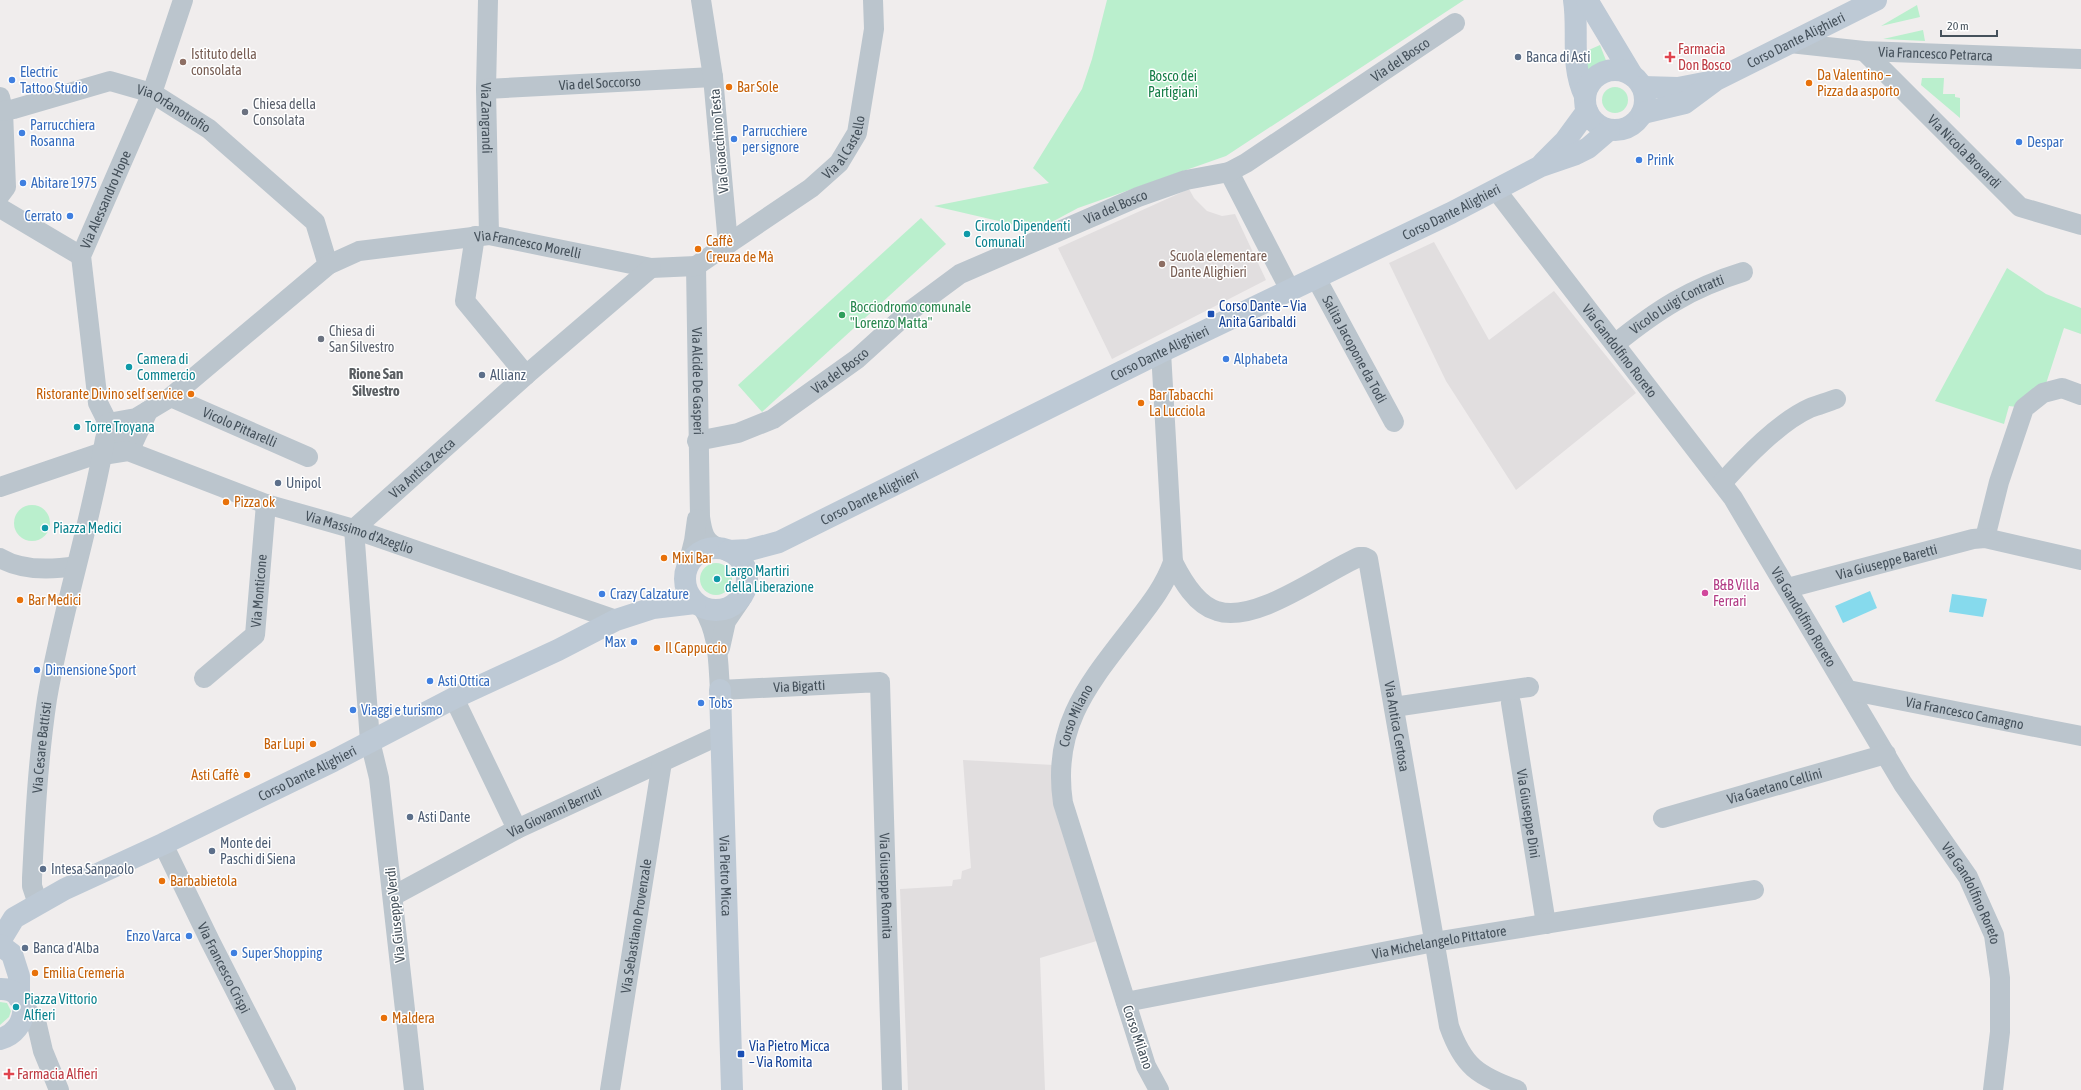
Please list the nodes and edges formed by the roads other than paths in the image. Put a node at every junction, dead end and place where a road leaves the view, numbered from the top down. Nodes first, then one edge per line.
1 (183, 0) edge
2 (488, 0) edge
3 (701, 0) edge
4 (873, 0) edge
5 (1574, 0) edge
6 (1587, 0) edge
7 (1876, 0) edge
8 (1455, 23) dead end
9 (1790, 43) junction
10 (1864, 50) junction
11 (2081, 60) edge
12 (713, 77) junction
13 (1716, 80) junction
14 (1638, 81) junction
15 (486, 89) junction
16 (152, 93) junction
17 (1586, 103) junction
18 (1, 104) edge
19 (1643, 114) junction
20 (1609, 130) junction
21 (1541, 166) junction
22 (1229, 172) junction
23 (1496, 190) junction
24 (0, 195) edge
25 (0, 208) edge
26 (2081, 225) edge
27 (482, 236) junction
28 (728, 244) junction
29 (81, 256) junction
30 (328, 265) junction
31 (696, 266) junction
32 (651, 268) junction
33 (1743, 272) dead end
34 (1316, 278) junction
35 (1290, 290) junction
36 (1615, 344) junction
37 (1161, 352) junction
38 (526, 375) junction
39 (2081, 395) edge
40 (171, 397) junction
41 (1836, 400) dead end
42 (148, 411) junction
43 (1394, 422) dead end
44 (108, 423) junction
45 (697, 441) junction
46 (128, 450) junction
47 (103, 452) junction
48 (308, 457) dead end
49 (1722, 483) junction
50 (0, 487) edge
51 (698, 496) junction
52 (266, 504) junction
53 (354, 529) junction
54 (1985, 538) junction
55 (778, 542) junction
56 (725, 550) junction
57 (0, 558) edge
58 (2081, 560) edge
59 (1172, 562) junction
60 (76, 566) junction
61 (688, 566) junction
62 (1788, 588) junction
63 (743, 593) junction
64 (699, 606) junction
65 (620, 618) junction
66 (718, 662) junction
67 (204, 678) dead end
68 (880, 682) joint
69 (1529, 686) dead end
70 (720, 690) junction
71 (1848, 690) junction
72 (454, 698) junction
73 (1511, 703) dead end
74 (1394, 707) junction
75 (720, 735) junction
76 (2081, 736) edge
77 (370, 742) junction
78 (1886, 754) junction
79 (662, 762) junction
80 (1663, 818) dead end
81 (517, 829) junction
82 (163, 844) junction
83 (1754, 890) dead end
84 (393, 896) junction
85 (38, 904) junction
86 (1546, 924) junction
87 (0, 941) edge
88 (1434, 942) junction
89 (0, 945) edge
90 (0, 955) edge
91 (0, 964) edge
92 (0, 989) edge
93 (20, 999) junction
94 (1126, 1002) junction
95 (5, 1038) edge
96 (43, 1051) junction
97 (59, 1090) edge
98 (286, 1090) edge
99 (414, 1090) edge
100 (610, 1090) edge
101 (732, 1090) edge
102 (892, 1090) edge
103 (1159, 1090) edge
104 (1517, 1090) edge
105 (1994, 1090) edge

1 - 16 street, Via Alessandro Hope
2 - 15 street, Via Zangrandi
3 - 12 street, Via Gioacchino Testa
4 - 28 street, Via al Castello
5 - 17 street
6 - 14 street
7 - 9 street, Corso Dante Alighieri
8 - 22 street, Via del Bosco
9 - 10 street, Via Francesco Petrarca
9 - 13 street, Corso Dante Alighieri
10 - 11 street, Via Francesco Petrarca
10 - 26 street, Via Nicola Brovardi
12 - 15 street, Via del Soccorso
12 - 28 street, Via Gioacchino Testa
13 - 14 street, Corso Dante Alighieri
13 - 19 street, Corso Dante Alighieri
14 - 17 street
14 - 19 street
15 - 27 street, Via Zangrandi
16 - 18 street, Via Orfanotrofio
16 - 29 street, Via Alessandro Hope
16 - 30 street, Via Orfanotrofio
17 - 20 street
17 - 21 street, Corso Dante Alighieri
18 - 24 street
19 - 20 street
20 - 21 street, Corso Dante Alighieri
21 - 23 street, Corso Dante Alighieri
22 - 35 street
22 - 45 street, Via del Bosco
23 - 34 street, Corso Dante Alighieri
23 - 36 street, Via Gandolfino Roreto
25 - 29 street
27 - 30 street, Via Francesco Morelli
27 - 32 street, Via Francesco Morelli
27 - 38 street, Via Zangrandi
28 - 31 street
29 - 44 street, Via Alessandro Hope
30 - 40 street, Via Francesco Morelli
31 - 32 street, Via Francesco Morelli
31 - 45 street, Via Alcide De Gasperi
32 - 38 street, Via Antica Zecca
33 - 36 street, Vicolo Luigi Contratti
34 - 35 street, Corso Dante Alighieri
34 - 43 street, Salita Jacopone da Todi
35 - 37 street, Corso Dante Alighieri
36 - 49 street, Via Gandolfino Roreto
37 - 55 street, Corso Dante Alighieri
37 - 59 street, Corso Milano
38 - 53 street, Via Antica Zecca
39 - 54 street
40 - 42 street
40 - 48 street, Vicolo Pittarelli
41 - 49 street
42 - 44 street
42 - 46 street
44 - 46 street, Via Alessandro Hope
44 - 47 street
45 - 51 street, Via Alcide De Gasperi
46 - 47 street
46 - 52 street, Via Massimo d'Azeglio
47 - 50 street
47 - 60 street
49 - 62 street, Via Gandolfino Roreto
51 - 56 street, Via Alcide De Gasperi
51 - 61 street, Via Alcide De Gasperi
52 - 53 street, Via Massimo d'Azeglio
52 - 67 street, Via Monticone
53 - 65 street, Via Massimo d'Azeglio
53 - 77 street
54 - 58 street, Via Giuseppe Baretti
54 - 62 street, Via Giuseppe Baretti
55 - 56 street, Corso Dante Alighieri
55 - 63 street, Corso Dante Alighieri
56 - 61 street
56 - 63 street
57 - 60 street
59 - 74 street, Via Antica Certosa
59 - 94 street, Corso Milano
60 - 85 street, Via Cesare Battisti
61 - 64 street
61 - 65 street, Corso Dante Alighieri
62 - 71 street, Via Gandolfino Roreto
63 - 64 street
63 - 66 street, Via Pietro Micca
64 - 65 street, Corso Dante Alighieri
64 - 66 street, Via Pietro Micca
65 - 72 street, Corso Dante Alighieri
66 - 70 street, Via Pietro Micca
68 - 70 street, Via Bigatti
68 - 102 street, Via Giuseppe Romita
69 - 74 street
70 - 75 street, Via Pietro Micca
71 - 76 street, Via Francesco Camagno
71 - 78 street, Via Gandolfino Roreto
72 - 77 street, Corso Dante Alighieri
72 - 81 street
73 - 86 street, Via Giuseppe Dini
74 - 88 street, Via Antica Certosa
75 - 79 street, Via Giovanni Berruti
75 - 101 street, Via Pietro Micca
77 - 82 street, Corso Dante Alighieri
77 - 84 street, Via Giuseppe Verdi
78 - 80 street, Via Gaetano Cellini
78 - 105 street, Via Gandolfino Roreto
79 - 81 street, Via Giovanni Berruti
79 - 100 street, Via Sebastiano Provenzale
81 - 84 street, Via Giovanni Berruti
82 - 85 street, Corso Dante Alighieri
82 - 98 street, Via Francesco Crispi
83 - 86 street, Via Michelangelo Pittatore
84 - 99 street, Via Giuseppe Verdi
85 - 87 street, Corso Dante Alighieri
86 - 88 street, Via Michelangelo Pittatore
88 - 94 street, Via Michelangelo Pittatore
88 - 104 street, Via Antica Certosa
89 - 93 street
90 - 91 street
92 - 93 street
93 - 95 street
93 - 96 street
94 - 103 street, Corso Milano
95 - 96 street
96 - 97 street

